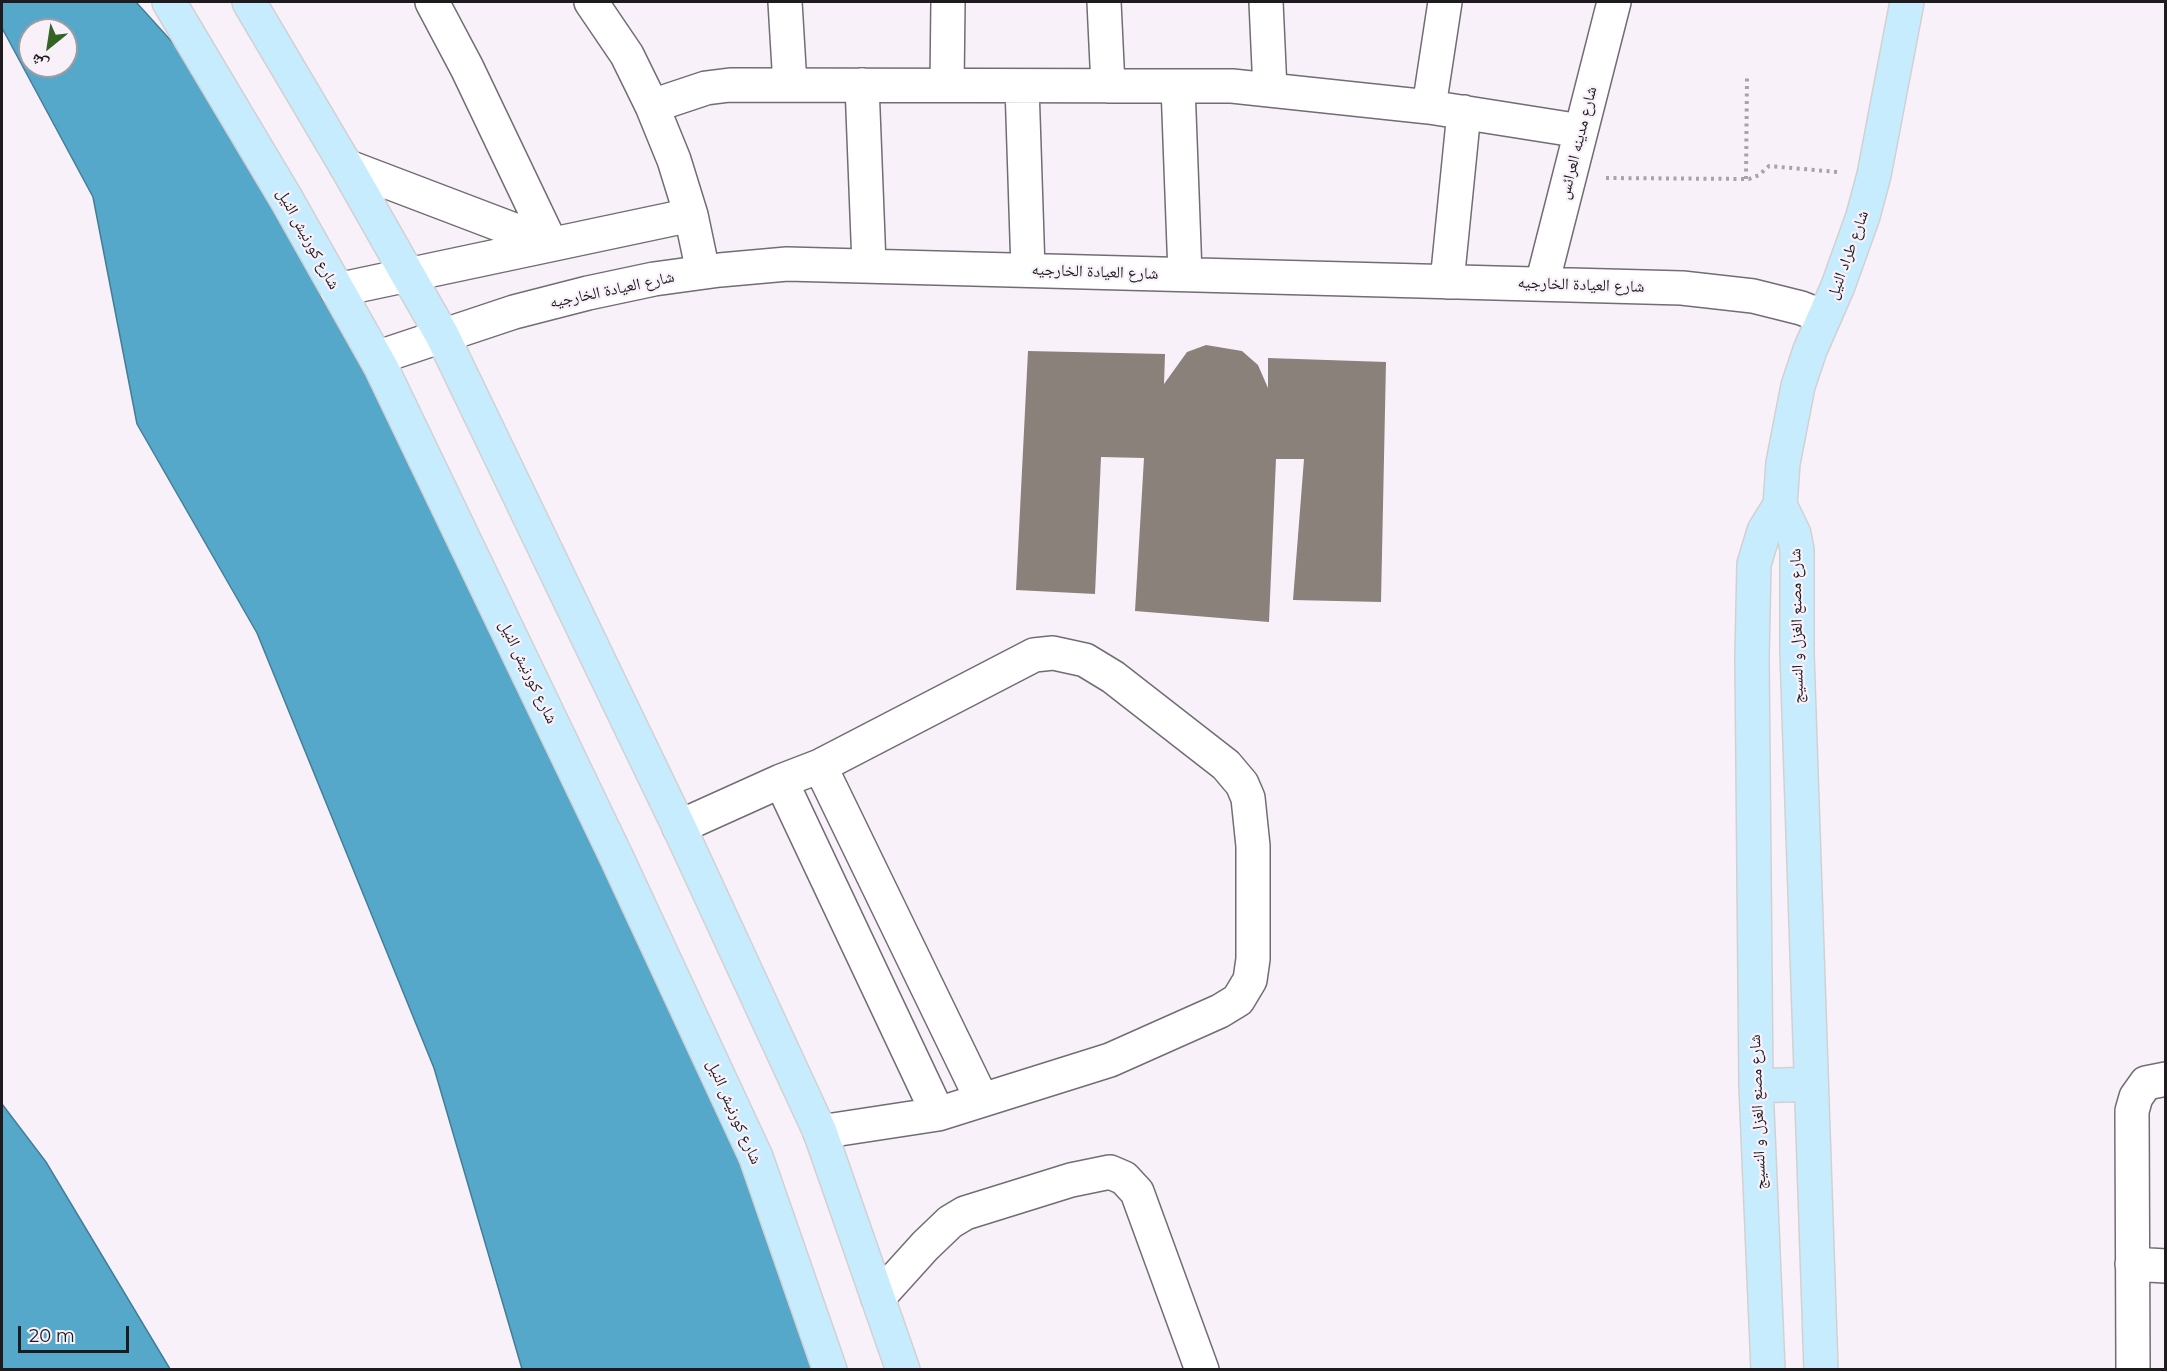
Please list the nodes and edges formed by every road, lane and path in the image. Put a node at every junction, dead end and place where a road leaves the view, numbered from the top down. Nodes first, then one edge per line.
1 (169, 2) edge
2 (249, 2) edge
3 (591, 2) edge
4 (785, 2) edge
5 (948, 2) edge
6 (1104, 2) edge
7 (1266, 2) edge
8 (1445, 2) edge
9 (1614, 2) edge
10 (1907, 2) edge
11 (443, 5) edge
12 (1747, 77) dead end
13 (790, 85) junction
14 (947, 85) junction
15 (862, 86) junction
16 (1022, 86) junction
17 (1108, 86) junction
18 (1178, 86) junction
19 (1270, 90) junction
20 (652, 106) junction
21 (1429, 107) junction
22 (1464, 112) junction
23 (1581, 131) junction
24 (346, 166) junction
25 (1874, 175) junction
26 (1569, 177) junction
27 (1746, 179) junction
28 (691, 215) junction
29 (551, 244) junction
30 (869, 265) junction
31 (1028, 270) junction
32 (703, 272) junction
33 (1185, 274) junction
34 (407, 275) junction
35 (1447, 282) junction
36 (1542, 284) junction
37 (337, 290) junction
38 (1824, 317) junction
39 (442, 335) junction
40 (376, 358) junction
41 (1780, 505) junction
42 (820, 766) junction
43 (781, 781) junction
44 (679, 827) junction
45 (2166, 1079) edge
46 (1810, 1084) junction
47 (1756, 1086) junction
48 (982, 1100) junction
49 (938, 1114) junction
50 (820, 1132) junction
51 (2132, 1264) junction
52 (2166, 1266) edge
53 (878, 1298) junction
54 (830, 1370) edge
55 (903, 1370) edge
56 (1202, 1370) edge
57 (1768, 1370) edge
58 (1821, 1370) edge
59 (2133, 1370) edge

1 - 37 main road, شارع كورنيش النيل
2 - 24 main road
3 - 20 street
4 - 13 street
5 - 14 street
6 - 17 street
7 - 19 street
8 - 21 street
9 - 23 street, شارع مدينه العرائس
10 - 25 main road, شارع طراد النيل
11 - 29 street
12 - 27 path
13 - 15 street
13 - 20 street
14 - 15 street
14 - 16 street
15 - 30 street
16 - 17 street
16 - 31 street
17 - 18 street
18 - 19 street
18 - 33 street
19 - 21 street
20 - 28 street
21 - 22 street
22 - 23 street
22 - 35 street
23 - 26 street, شارع مدينه العرائس
24 - 29 street
24 - 34 main road
25 - 27 path
25 - 38 main road, شارع طراد النيل
26 - 27 path
26 - 36 street, شارع مدينه العرائس
28 - 29 street
28 - 32 street
29 - 34 street
30 - 31 street, شارع العيادة الخارجيه
30 - 32 street, شارع العيادة الخارجيه
31 - 33 street, شارع العيادة الخارجيه
32 - 39 street, شارع العيادة الخارجيه
33 - 35 street, شارع العيادة الخارجيه
34 - 37 street
34 - 39 main road
35 - 36 street, شارع العيادة الخارجيه
36 - 38 street, شارع العيادة الخارجيه
37 - 40 main road, شارع كورنيش النيل
38 - 41 main road, شارع طراد النيل
39 - 40 street, شارع العيادة الخارجيه
39 - 44 main road
40 - 54 main road, شارع كورنيش النيل
41 - 46 main road, شارع مصنع الغزل و النسيج
41 - 47 main road, شارع مصنع الغزل و النسيج
42 - 43 street
42 - 48 street
42 - 48 street
43 - 44 street
43 - 49 street
44 - 50 main road
45 - 51 street
46 - 47 main road
46 - 58 main road, شارع مصنع الغزل و النسيج
47 - 57 main road, شارع مصنع الغزل و النسيج
48 - 49 street
49 - 50 street
50 - 53 main road
51 - 52 street
51 - 59 street
53 - 55 main road
53 - 56 street

